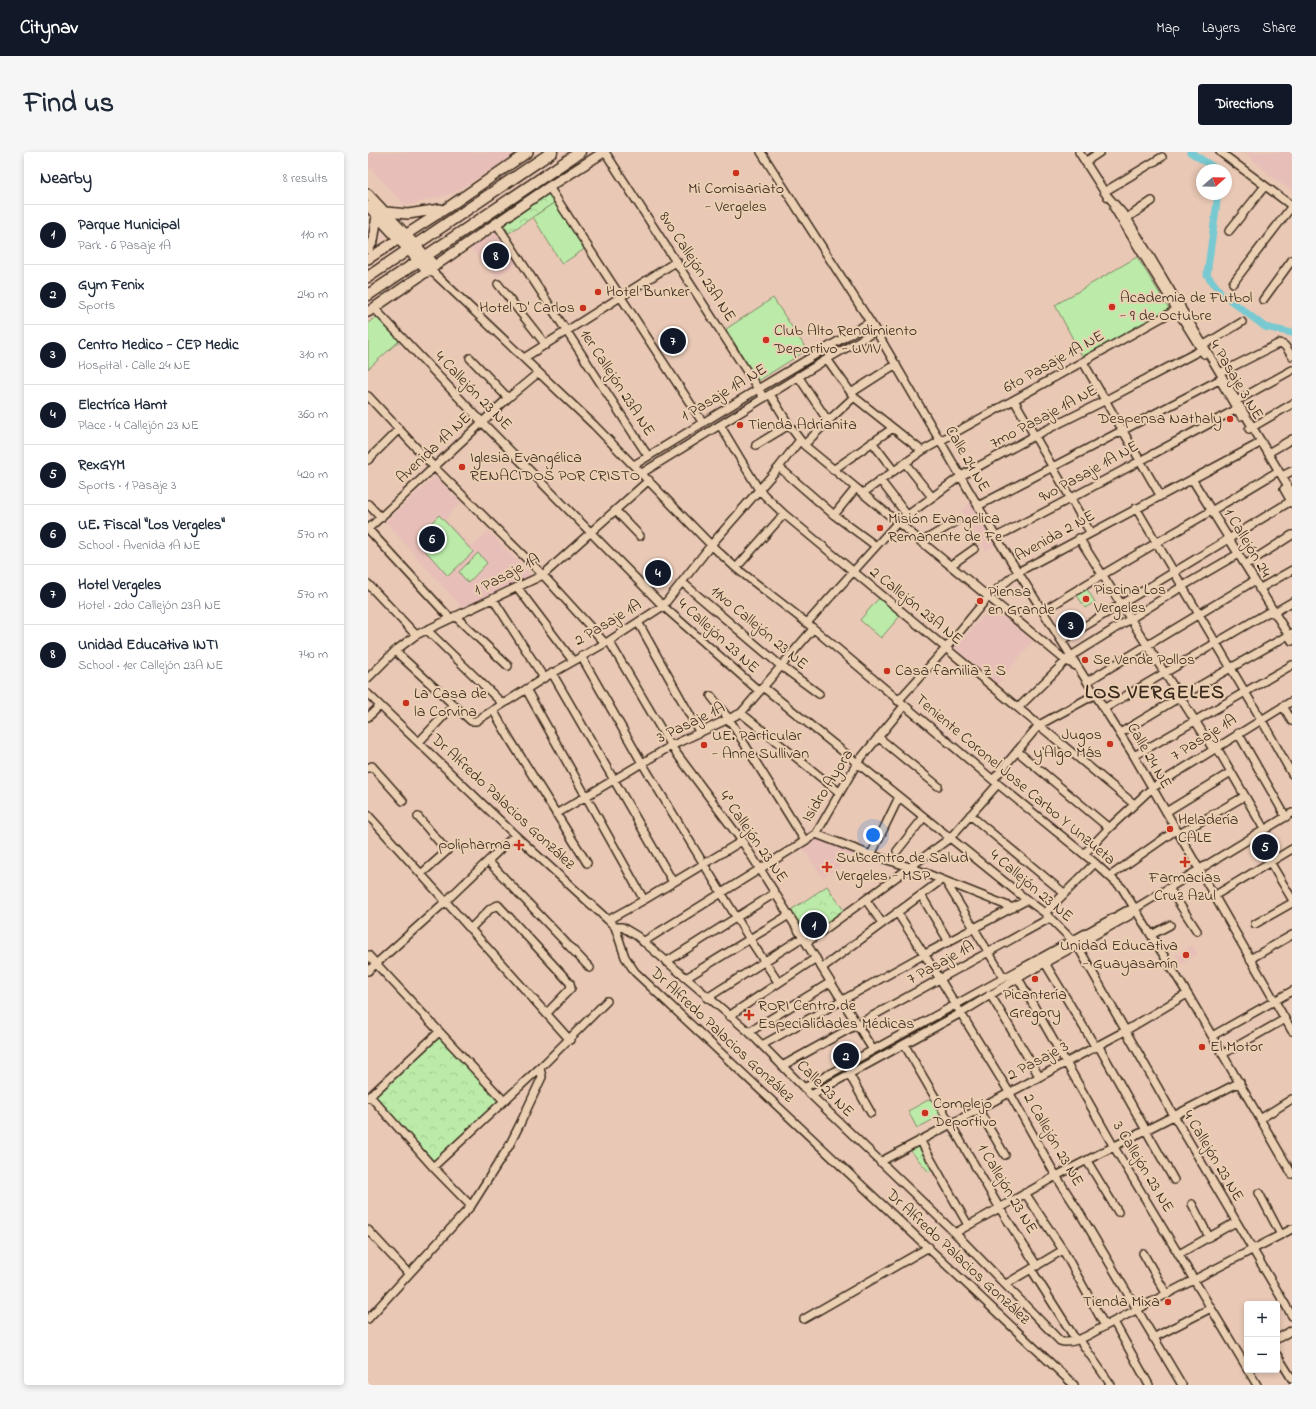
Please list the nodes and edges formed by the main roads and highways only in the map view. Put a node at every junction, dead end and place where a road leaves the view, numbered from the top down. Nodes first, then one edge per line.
1 (528, 152) edge
2 (552, 152) edge
3 (580, 152) edge
4 (605, 152) edge
5 (368, 194) edge
6 (368, 206) edge
7 (448, 208) junction
8 (386, 212) junction
9 (377, 216) junction
10 (406, 234) junction
11 (398, 239) junction
12 (412, 247) junction
13 (368, 249) edge
14 (368, 258) edge
15 (422, 258) junction
16 (433, 270) junction
17 (368, 277) edge
18 (368, 295) edge
19 (371, 310) edge

1 - 7 main road
2 - 12 highway
3 - 15 highway
4 - 16 main road
5 - 8 main road
6 - 9 main road
7 - 8 main road
7 - 10 main road
8 - 10 main road
9 - 11 main road
9 - 13 main road
10 - 11 main road
10 - 12 main road
11 - 12 main road
11 - 14 main road
12 - 15 main road
12 - 17 highway
15 - 16 main road
15 - 18 highway
16 - 19 main road

